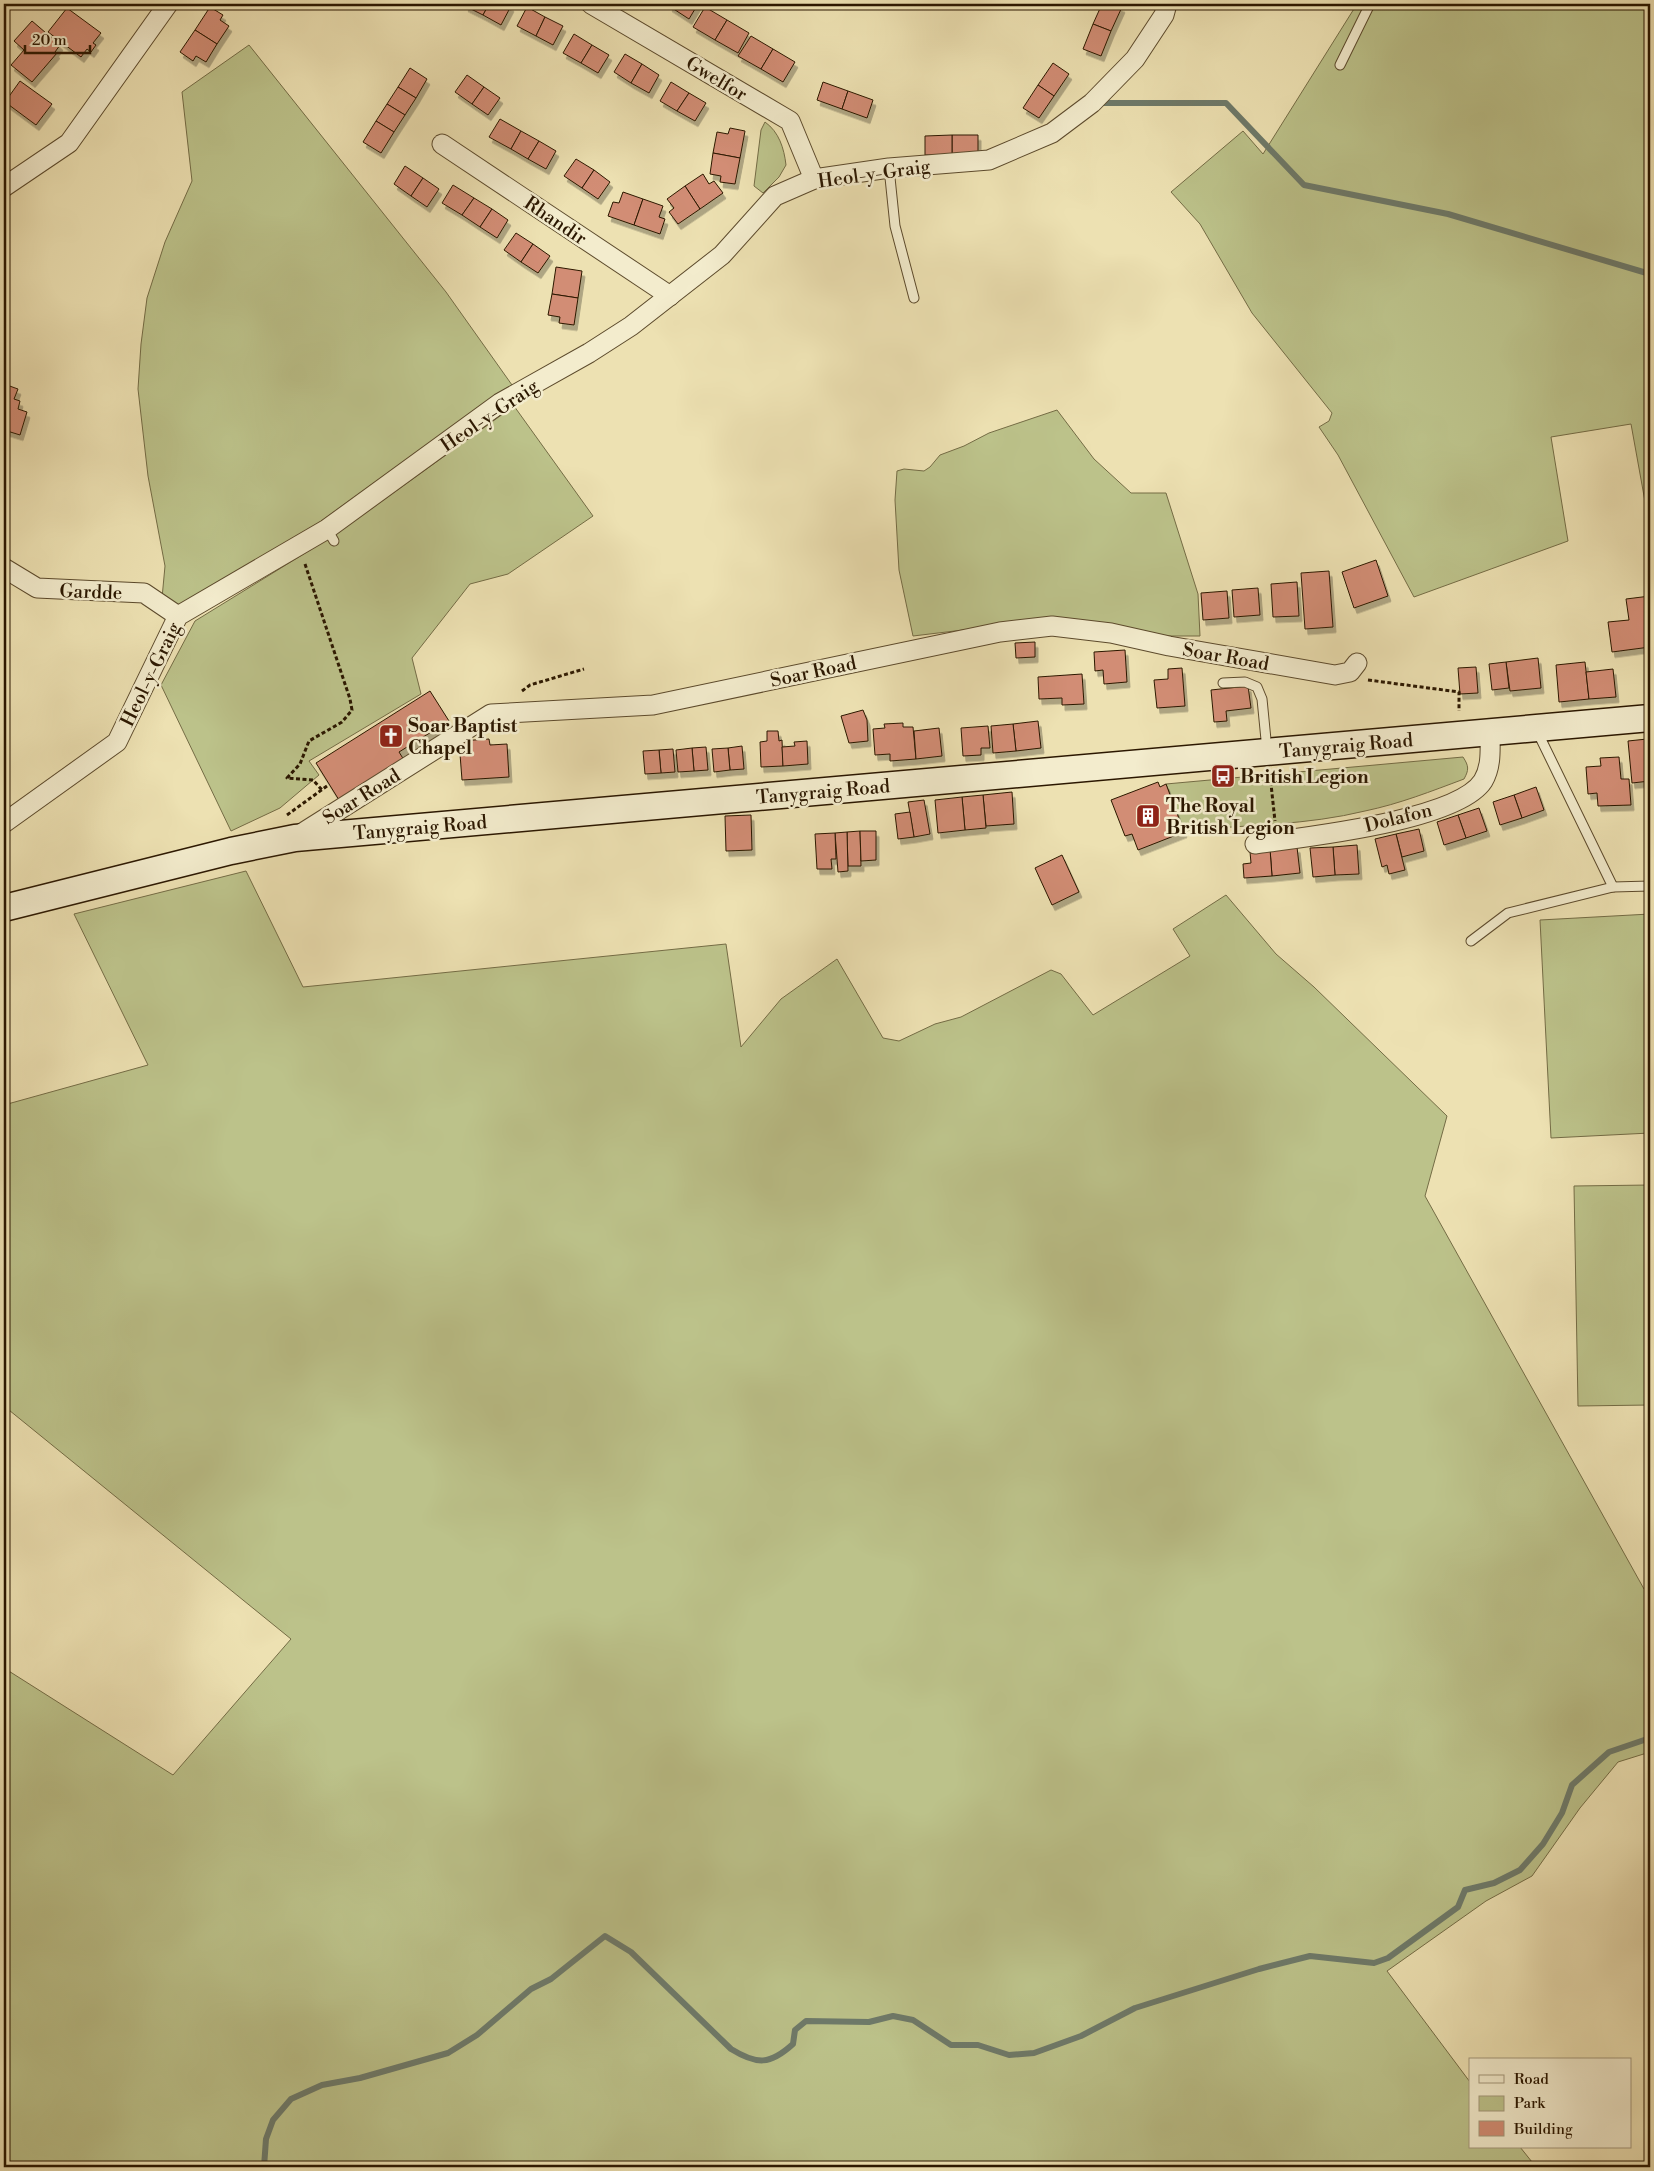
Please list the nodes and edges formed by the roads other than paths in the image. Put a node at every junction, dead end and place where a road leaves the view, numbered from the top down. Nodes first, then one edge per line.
1 (168, 4) edge
2 (591, 4) edge
3 (1167, 4) edge
4 (1370, 4) edge
5 (1340, 65) dead end
6 (442, 144) dead end
7 (889, 168) junction
8 (814, 179) junction
9 (4, 186) edge
10 (670, 296) junction
11 (914, 298) dead end
12 (4, 568) edge
13 (178, 616) junction
14 (1357, 663) dead end
15 (1223, 683) dead end
16 (1650, 718) edge
17 (1536, 728) junction
18 (1490, 732) junction
19 (1267, 752) junction
20 (4, 823) edge
21 (295, 838) junction
22 (1255, 844) dead end
23 (1650, 886) edge
24 (1613, 887) junction
25 (4, 908) edge
26 (1471, 941) dead end

1 - 9 street
2 - 8 street, Gwelfor
3 - 7 street, Heol-y-Graig
4 - 5 lane
6 - 10 street, Rhandir
7 - 8 street, Heol-y-Graig
7 - 11 lane
8 - 10 street, Heol-y-Graig
10 - 13 street, Heol-y-Graig
12 - 13 street, Gardde
13 - 20 street, Heol-y-Graig
14 - 21 street, Soar Road
15 - 19 lane
16 - 17 main road, Tanygraig Road
17 - 18 main road, Tanygraig Road
17 - 24 lane
18 - 19 main road, Tanygraig Road
18 - 22 street, Dolafon
19 - 21 main road, Tanygraig Road
21 - 25 main road, Tanygraig Road
23 - 24 lane
24 - 26 lane

